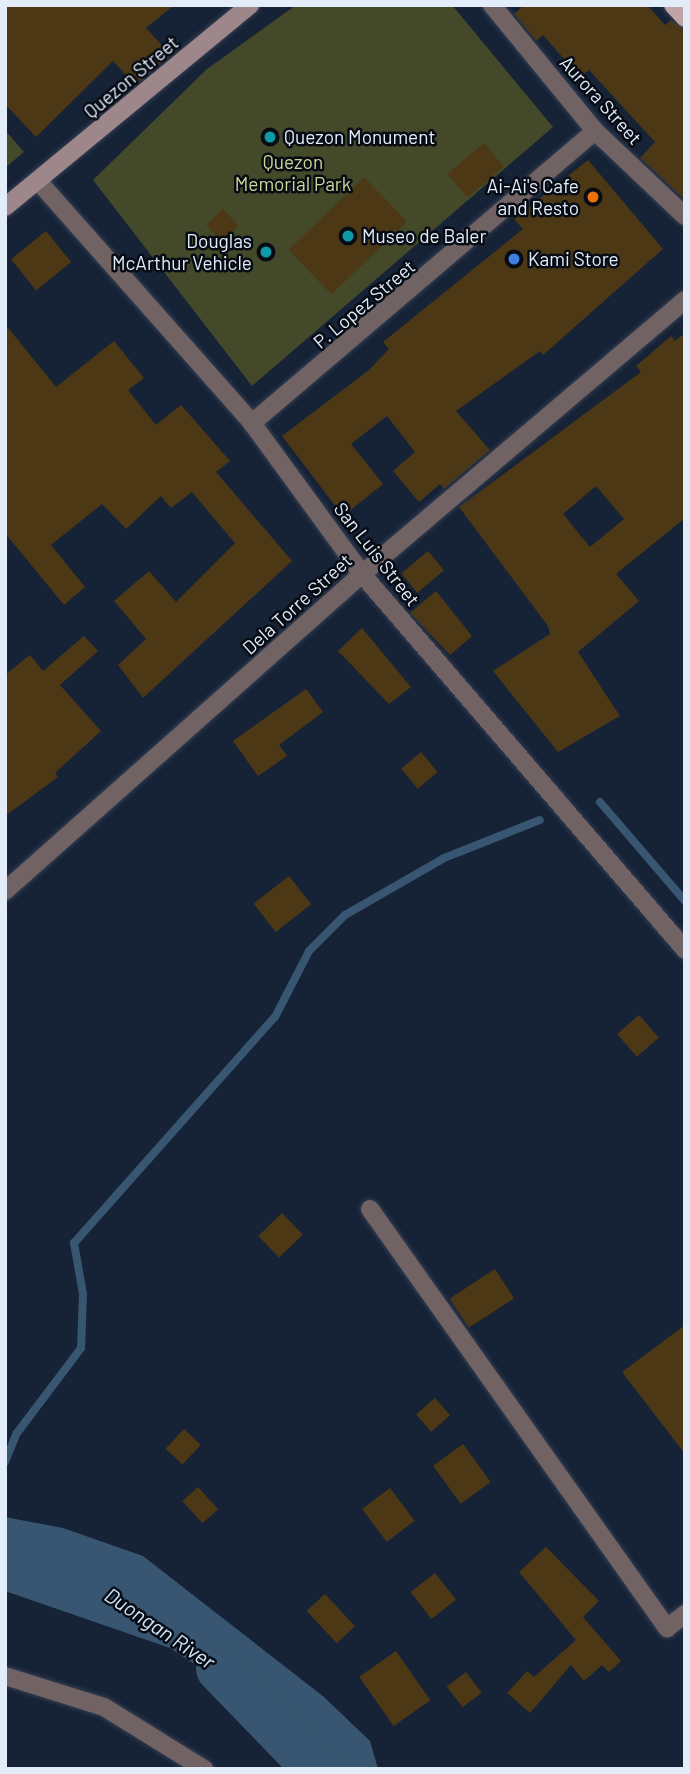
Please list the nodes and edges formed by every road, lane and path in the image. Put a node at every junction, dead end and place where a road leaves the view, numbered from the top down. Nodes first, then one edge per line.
1 (250, 5) edge
2 (492, 5) edge
3 (673, 5) edge
4 (685, 18) edge
5 (596, 131) junction
6 (39, 182) junction
7 (5, 207) edge
8 (685, 216) edge
9 (685, 300) edge
10 (251, 424) junction
11 (362, 574) junction
12 (6, 889) edge
13 (685, 950) edge
14 (370, 1209) dead end
15 (685, 1614) edge
16 (5, 1676) edge
17 (204, 1769) edge

1 - 6 street, Quezon Street
2 - 5 street, Aurora Street
3 - 4 main road
5 - 8 street, Aurora Street
5 - 10 street, P. Lopez Street
6 - 7 street, Quezon Street
6 - 10 street, San Luis Street
9 - 11 street, Dela Torre Street
10 - 11 street, San Luis Street
11 - 12 street, Dela Torre Street
11 - 13 street, San Luis Street
14 - 15 street
16 - 17 street

